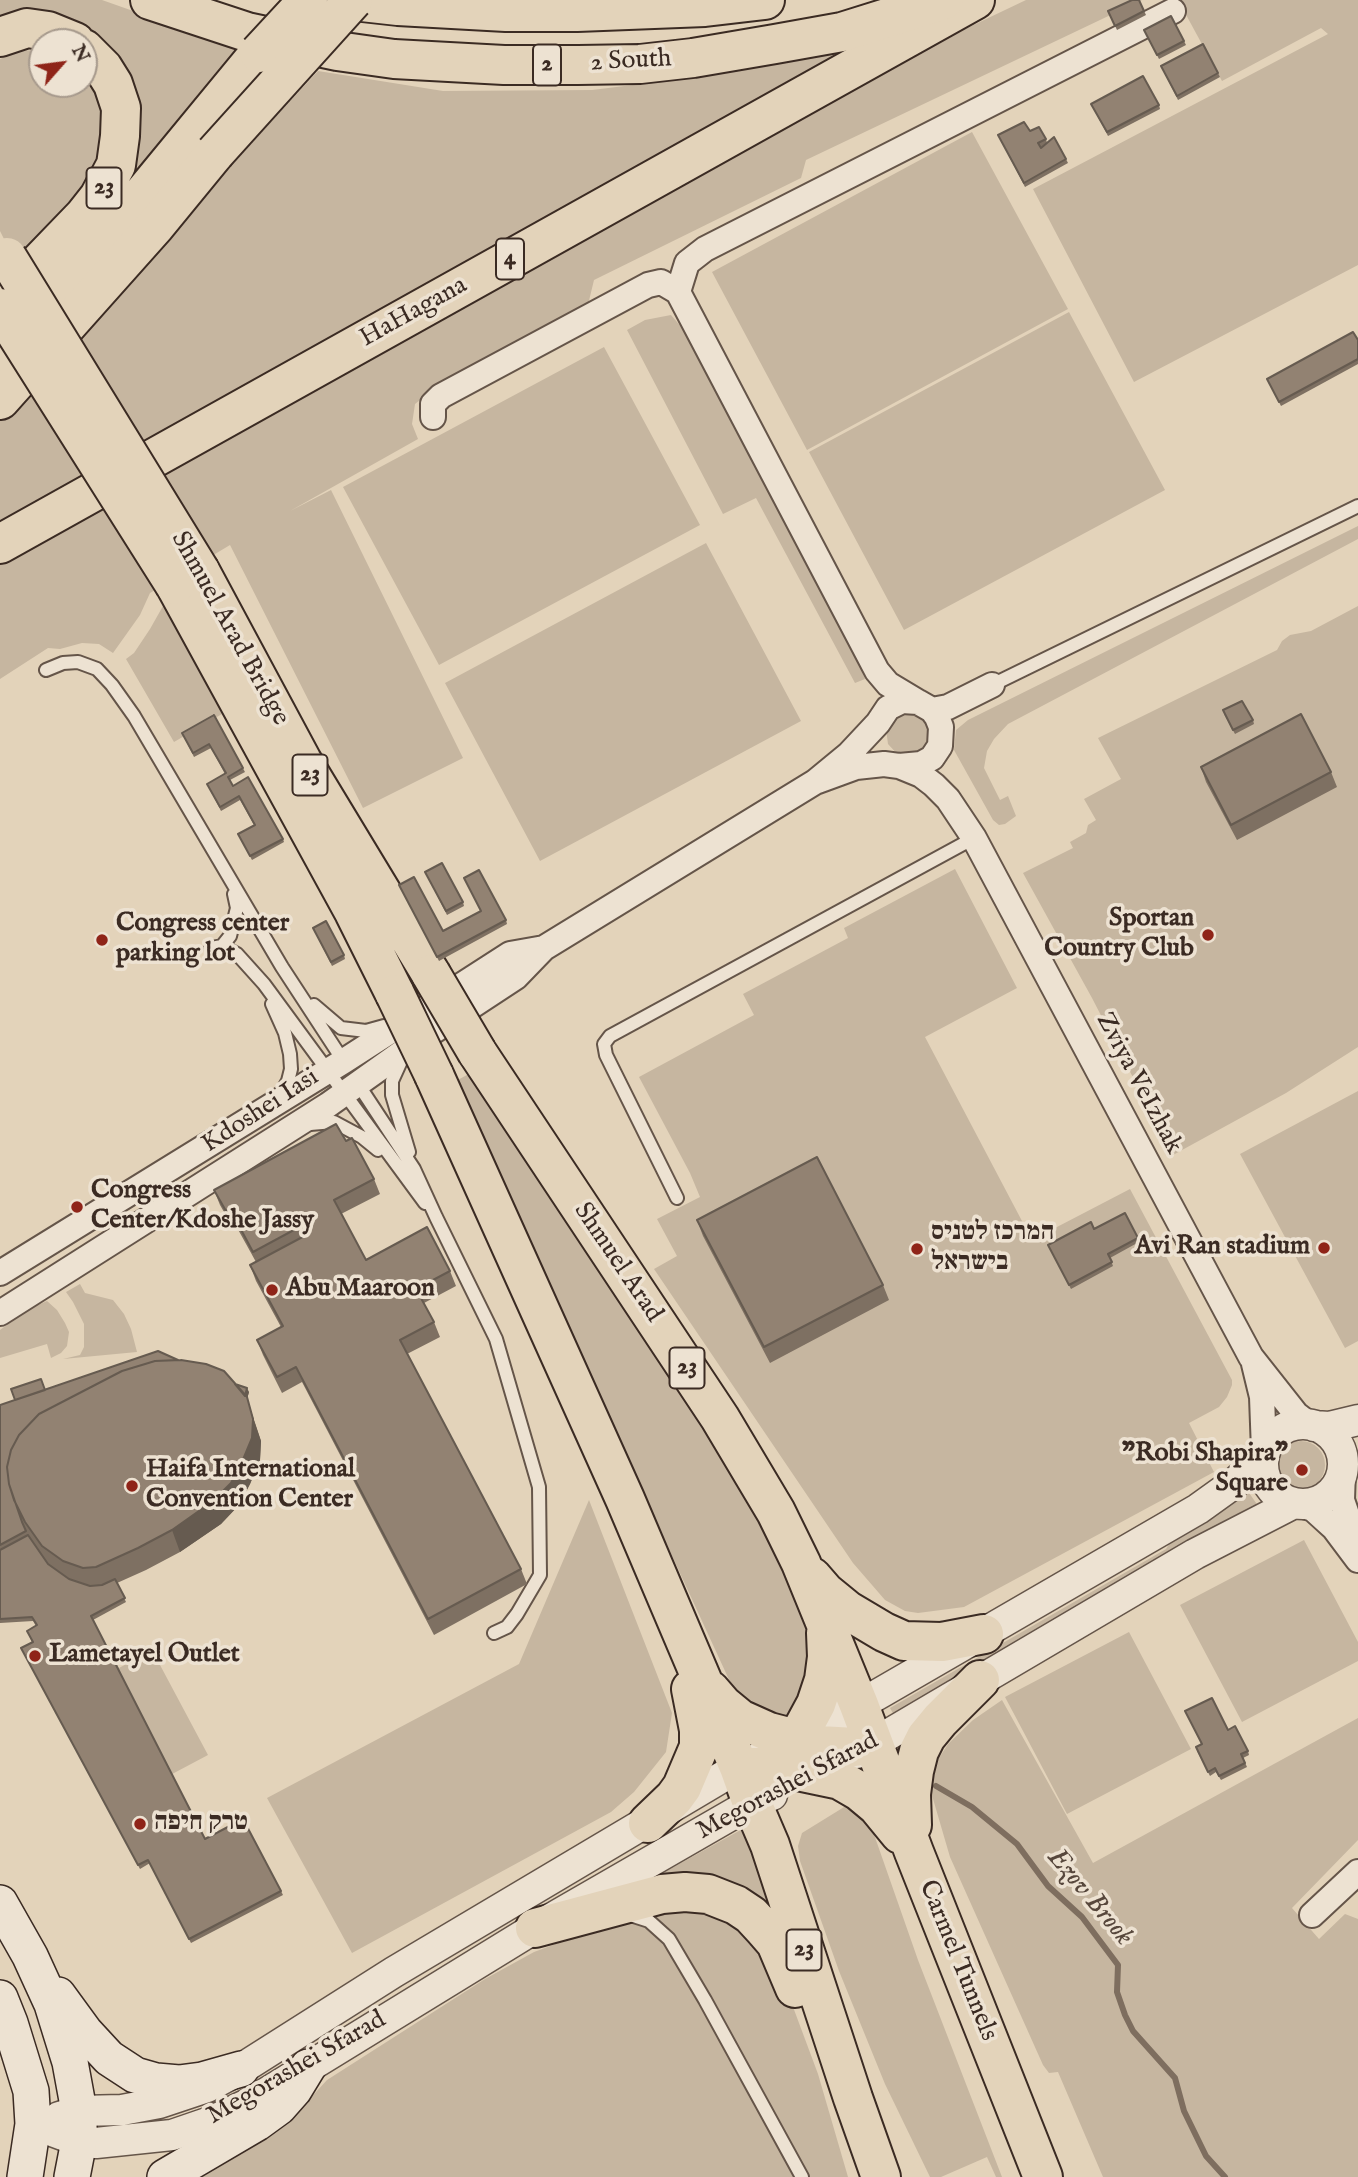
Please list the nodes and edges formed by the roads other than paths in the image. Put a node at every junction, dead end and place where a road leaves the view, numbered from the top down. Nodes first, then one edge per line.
1 (150, 0) edge
2 (308, 0) edge
3 (344, 0) edge
4 (353, 0) edge
5 (765, 0) edge
6 (944, 0) edge
7 (975, 0) edge
8 (1173, 11) dead end
9 (28, 28) edge
10 (0, 37) edge
11 (260, 53) junction
12 (98, 63) edge
13 (4, 251) edge
14 (678, 292) junction
15 (0, 305) edge
16 (0, 329) edge
17 (0, 361) edge
18 (0, 400) edge
19 (433, 417) dead end
20 (1358, 506) edge
21 (0, 544) edge
22 (188, 578) junction
23 (46, 670) dead end
24 (877, 671) junction
25 (992, 685) joint
26 (925, 706) junction
27 (877, 723) junction
28 (942, 737) junction
29 (899, 766) junction
30 (815, 782) junction
31 (974, 838) junction
32 (230, 880) junction
33 (544, 947) junction
34 (282, 967) junction
35 (264, 984) junction
36 (401, 1006) junction
37 (477, 1052) joint
38 (422, 1060) junction
39 (335, 1066) junction
40 (351, 1089) junction
41 (276, 1102) junction
42 (293, 1128) junction
43 (409, 1172) junction
44 (677, 1198) dead end
45 (0, 1273) edge
46 (0, 1312) edge
47 (1251, 1357) junction
48 (1358, 1420) edge
49 (1311, 1425) junction
50 (1263, 1454) junction
51 (1350, 1459) edge
52 (1294, 1503) junction
53 (1358, 1547) edge
54 (1358, 1560) edge
55 (801, 1563) junction
56 (663, 1593) junction
57 (826, 1628) junction
58 (494, 1633) dead end
59 (984, 1634) junction
60 (702, 1680) junction
61 (980, 1680) junction
62 (859, 1705) junction
63 (873, 1744) junction
64 (787, 1754) junction
65 (739, 1767) junction
66 (820, 1775) junction
67 (752, 1803) junction
68 (648, 1823) junction
69 (914, 1852) junction
70 (1352, 1882) edge
71 (0, 1902) edge
72 (610, 1909) junction
73 (1312, 1915) dead end
74 (535, 1928) junction
75 (30, 1956) junction
76 (0, 1998) edge
77 (308, 2067) junction
78 (241, 2069) junction
79 (853, 2098) junction
80 (33, 2124) junction
81 (79, 2126) junction
82 (25, 2177) edge
83 (72, 2177) edge
84 (165, 2177) edge
85 (802, 2177) edge
86 (881, 2177) edge
87 (1043, 2177) edge

1 - 6 highway, 2 South / 2
2 - 11 highway, bridge
3 - 5 highway, 2 South / 2
4 - 18 highway, bridge
7 - 21 highway, HaHagana / 4
8 - 14 street
9 - 10 highway
11 - 16 highway
11 - 17 highway
12 - 15 highway, 23
13 - 22 highway, Shmuel Arad Bridge / 23, bridge
14 - 19 street
14 - 24 street
15 - 22 highway, Shmuel Arad Bridge / 23, bridge
20 - 25 lane
22 - 36 highway, Shmuel Arad Bridge / 23
22 - 37 highway, Shmuel Arad Bridge / 23, bridge
23 - 32 lane
24 - 26 street
24 - 27 street
25 - 26 street
26 - 27 street
26 - 28 street
27 - 29 street
27 - 30 street, Kdoshei Iasi
28 - 29 street
28 - 31 street, Zviya VeIzhak
29 - 30 street, Kdoshei Iasi
29 - 31 street, Zviya VeIzhak
30 - 33 street, Kdoshei Iasi
31 - 44 lane
31 - 47 street, Zviya VeIzhak
32 - 34 lane
32 - 35 lane
33 - 36 street, Kdoshei Iasi
33 - 38 street, Kdoshei Iasi
34 - 36 lane
34 - 39 lane
35 - 39 lane
35 - 41 lane
36 - 38 highway, Shmuel Arad Bridge / 23, bridge
36 - 39 street, Kdoshei Iasi
37 - 55 highway, Shmuel Arad / 23
38 - 40 street, Kdoshei Iasi
38 - 43 lane
38 - 56 highway, 23
39 - 40 lane
39 - 40 lane
39 - 41 street, Kdoshei Iasi
40 - 42 street, Kdoshei Iasi
40 - 43 lane
40 - 43 lane
41 - 45 street, Kdoshei Iasi
42 - 43 lane
42 - 46 street, Kdoshei Iasi
43 - 58 lane
47 - 49 street, Zviya VeIzhak
47 - 50 street, Zviya VeIzhak
48 - 49 street
49 - 50 street
49 - 51 street
50 - 52 street
50 - 59 street, Megorashei Sfarad
51 - 52 street
51 - 53 street
52 - 54 street
52 - 61 street, Megorashei Sfarad
55 - 57 highway, Shmuel Arad / 23
55 - 59 highway
56 - 60 highway, 23
56 - 68 highway
57 - 62 highway, Shmuel Arad / 23
57 - 64 highway
59 - 62 street, Megorashei Sfarad
60 - 64 highway
60 - 65 highway, 23
61 - 63 street, Megorashei Sfarad
61 - 69 highway
62 - 63 highway, 23
62 - 64 street, Megorashei Sfarad
63 - 64 highway
63 - 66 street, Megorashei Sfarad
63 - 69 highway, Carmel Tunnels / 23
64 - 65 highway
64 - 66 highway
64 - 67 highway
65 - 67 highway, 23
65 - 68 street, Megorashei Sfarad
66 - 67 street, Megorashei Sfarad
66 - 69 highway
67 - 74 street, Megorashei Sfarad
67 - 79 highway, 23
68 - 78 street, Megorashei Sfarad
69 - 87 highway, Carmel Tunnels / 23
70 - 73 street
71 - 75 main road
72 - 74 highway
72 - 79 highway
72 - 85 lane
74 - 77 street, Megorashei Sfarad
75 - 78 main road
75 - 81 main road
76 - 80 main road
77 - 81 street, Megorashei Sfarad
77 - 84 main road
78 - 81 street, Megorashei Sfarad
79 - 86 highway, 23
80 - 81 street, Megorashei Sfarad
80 - 82 main road
81 - 83 main road

